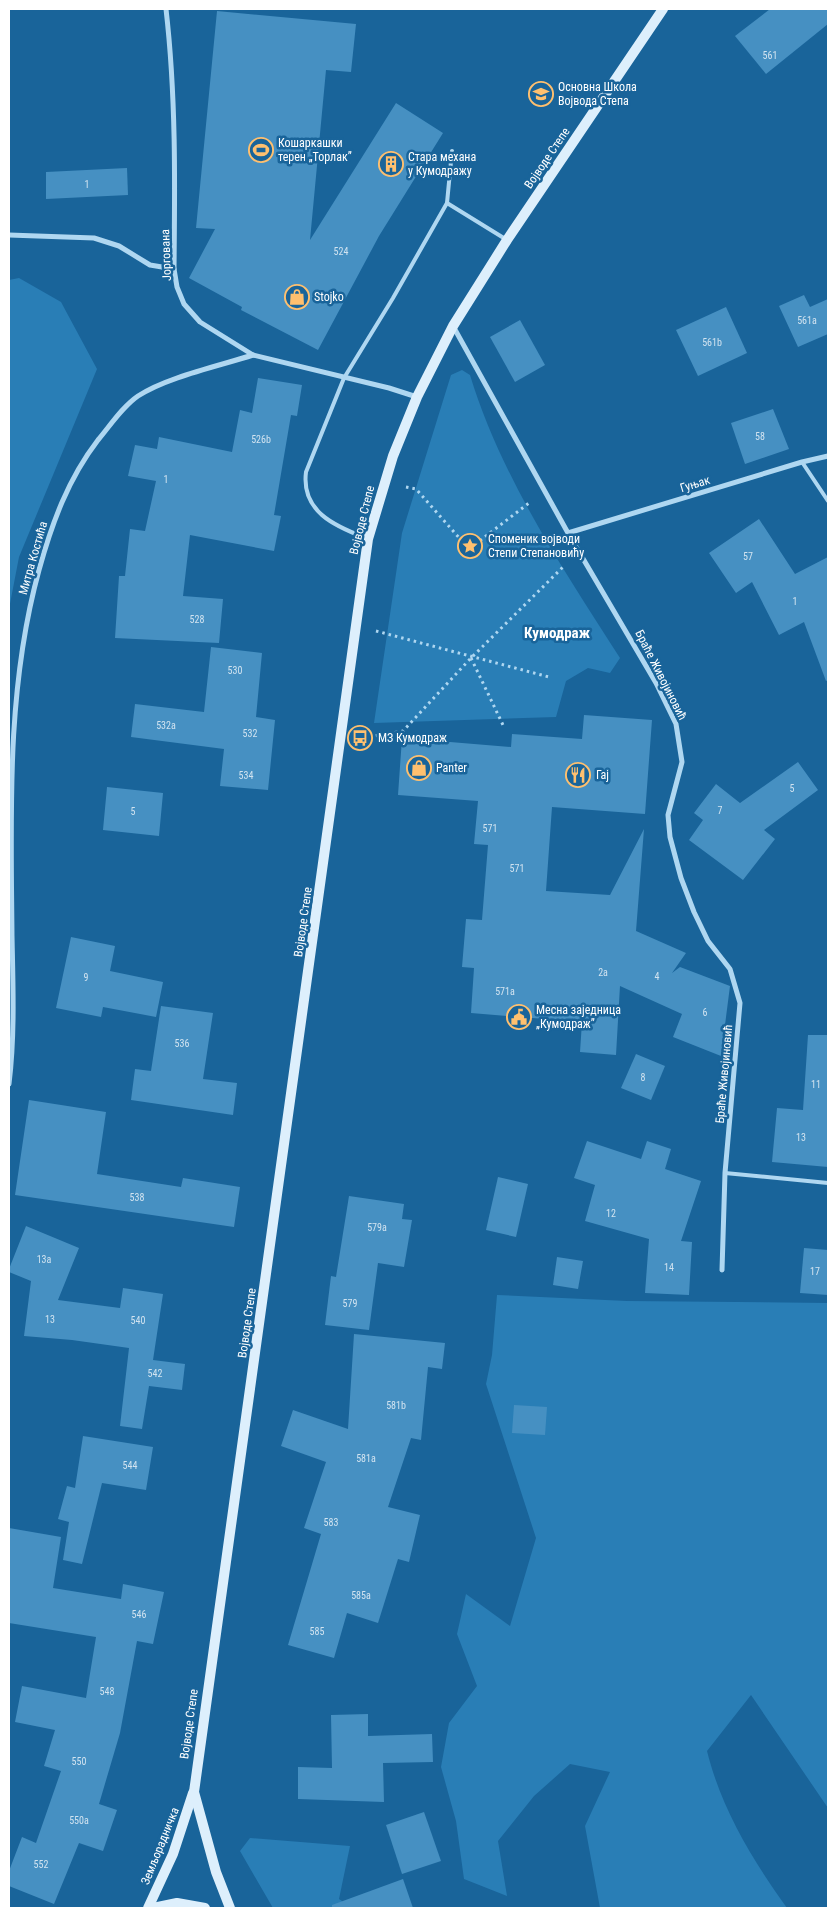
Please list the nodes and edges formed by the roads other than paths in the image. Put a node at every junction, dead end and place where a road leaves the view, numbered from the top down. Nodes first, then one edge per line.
1 (166, 9) edge
2 (663, 9) edge
3 (452, 151) dead end
4 (447, 203) junction
5 (9, 235) edge
6 (507, 240) junction
7 (174, 269) junction
8 (453, 326) junction
9 (253, 355) junction
10 (344, 378) junction
11 (417, 397) junction
12 (828, 456) edge
13 (802, 462) junction
14 (828, 501) edge
15 (568, 533) junction
16 (368, 539) junction
17 (9, 1084) edge
18 (725, 1173) junction
19 (828, 1183) edge
20 (722, 1270) dead end
21 (194, 1792) junction
22 (148, 1908) edge
23 (153, 1908) edge
24 (205, 1908) edge
25 (230, 1908) edge

1 - 7 street, Јоргована
2 - 6 street, Војводе Степе
3 - 4 lane
4 - 6 lane
4 - 10 lane
5 - 7 street
6 - 8 street, Војводе Степе
7 - 9 street, Јоргована
8 - 11 street, Војводе Степе
8 - 15 street, Браће Живојиновић
9 - 10 street, Јоргована
9 - 17 street, Митра Костића
10 - 11 street, Јоргована
10 - 16 lane
11 - 16 street, Војводе Степе
12 - 13 street, Гуњак
13 - 14 lane
13 - 15 street, Гуњак
15 - 18 street, Браће Живојиновић
16 - 21 street, Војводе Степе
18 - 19 lane
18 - 20 street, Браће Живојиновић
21 - 22 street, Земљорадничка
21 - 25 street, Војводе Степе
23 - 24 street

